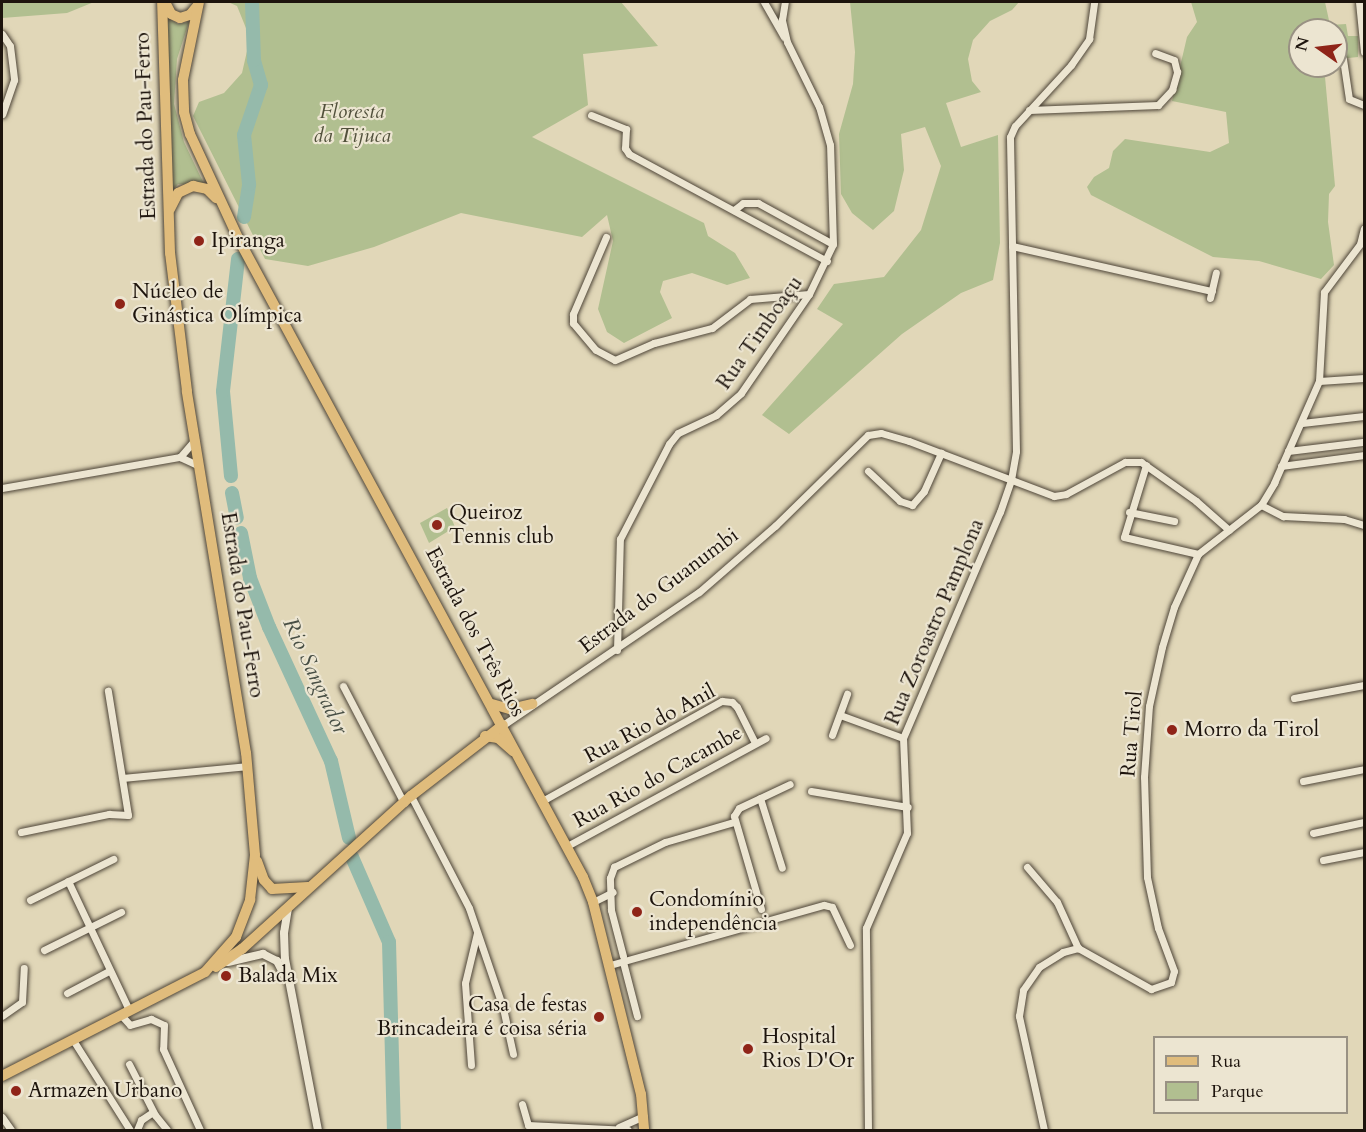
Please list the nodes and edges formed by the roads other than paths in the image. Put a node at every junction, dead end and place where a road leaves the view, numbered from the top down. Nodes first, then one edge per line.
1 (163, 2) edge
2 (764, 2) edge
3 (784, 2) edge
4 (1094, 2) edge
5 (1359, 2) edge
6 (199, 3) edge
7 (2, 34) edge
8 (787, 42) junction
9 (1365, 52) edge
10 (1155, 53) dead end
11 (1346, 78) edge
12 (1365, 105) edge
13 (1029, 110) junction
14 (2, 114) edge
15 (591, 115) dead end
16 (221, 203) junction
17 (734, 210) junction
18 (168, 213) junction
19 (1365, 228) edge
20 (606, 237) dead end
21 (833, 244) junction
22 (1012, 246) junction
23 (827, 261) junction
24 (1216, 273) dead end
25 (809, 294) junction
26 (1365, 378) edge
27 (1319, 381) junction
28 (1365, 416) edge
29 (1302, 423) junction
30 (195, 440) junction
31 (1362, 442) dead end
32 (1288, 451) junction
33 (941, 453) junction
34 (1365, 455) edge
35 (180, 458) junction
36 (1146, 465) junction
37 (199, 466) junction
38 (1281, 466) junction
39 (868, 471) dead end
40 (1011, 480) junction
41 (2, 488) edge
42 (1261, 505) junction
43 (1129, 512) junction
44 (1174, 521) dead end
45 (1365, 525) edge
46 (1229, 530) junction
47 (1198, 554) junction
48 (617, 650) junction
49 (1365, 685) edge
50 (343, 686) dead end
51 (108, 691) dead end
52 (847, 694) dead end
53 (1294, 698) dead end
54 (490, 701) junction
55 (532, 705) junction
56 (840, 715) junction
57 (503, 725) junction
58 (832, 735) dead end
59 (485, 736) junction
60 (766, 738) dead end
61 (903, 738) junction
62 (755, 743) junction
63 (520, 758) junction
64 (247, 766) junction
65 (1365, 769) edge
66 (123, 778) junction
67 (1303, 781) dead end
68 (790, 784) dead end
69 (811, 791) dead end
70 (760, 798) junction
71 (408, 800) junction
72 (542, 801) junction
73 (908, 807) junction
74 (734, 822) junction
75 (1365, 822) edge
76 (21, 832) dead end
77 (1313, 833) dead end
78 (567, 846) junction
79 (1365, 852) edge
80 (255, 855) junction
81 (113, 859) dead end
82 (1323, 860) dead end
83 (1027, 867) dead end
84 (782, 868) dead end
85 (68, 881) junction
86 (308, 886) junction
87 (613, 892) junction
88 (30, 900) dead end
89 (593, 902) junction
90 (288, 908) junction
91 (761, 909) dead end
92 (121, 912) dead end
93 (88, 928) junction
94 (477, 933) junction
95 (850, 945) dead end
96 (1078, 948) junction
97 (44, 950) dead end
98 (623, 959) junction
99 (227, 962) junction
100 (610, 965) junction
101 (24, 968) dead end
102 (109, 971) junction
103 (205, 972) junction
104 (290, 989) junction
105 (67, 993) dead end
106 (125, 1012) junction
107 (2, 1016) edge
108 (637, 1016) dead end
109 (73, 1040) junction
110 (513, 1054) dead end
111 (129, 1064) dead end
112 (471, 1065) dead end
113 (2, 1073) edge
114 (522, 1104) dead end
115 (153, 1112) junction
116 (644, 1116) junction
117 (2, 1118) edge
118 (619, 1127) junction
119 (11, 1131) edge
120 (130, 1131) edge
121 (137, 1131) edge
122 (167, 1131) edge
123 (200, 1131) edge
124 (318, 1131) edge
125 (628, 1131) edge
126 (644, 1131) edge
127 (868, 1131) edge
128 (1044, 1131) edge

1 - 6 main road
1 - 18 main road, Estrada do Pau-Ferro
2 - 8 street
3 - 8 street, Rua Timboaçu
4 - 13 street
5 - 9 street
6 - 16 main road, Estrada dos Três Rios
7 - 14 street
8 - 21 street, Rua Timboaçu
10 - 13 street
11 - 12 street
13 - 22 street
15 - 17 street
16 - 18 main road
16 - 54 main road, Estrada dos Três Rios
17 - 21 street
17 - 23 street
18 - 30 main road, Estrada do Pau-Ferro
19 - 27 street, Rua Tirol
20 - 25 street
21 - 23 street, Rua Timboaçu
22 - 24 street
22 - 40 street
23 - 25 street, Rua Timboaçu
25 - 48 street, Rua Timboaçu
26 - 27 street
27 - 29 street, Rua Tirol
28 - 29 street
29 - 32 street, Rua Tirol
30 - 35 street
30 - 37 main road, Estrada do Pau-Ferro
31 - 32 street
32 - 38 street, Rua Tirol
33 - 39 street
33 - 40 street, Estrada do Guanumbi
33 - 48 street, Estrada do Guanumbi
34 - 38 street
35 - 37 street
35 - 41 street
36 - 40 street, Estrada do Guanumbi
36 - 43 street
36 - 46 street
37 - 64 main road, Estrada do Pau-Ferro
38 - 42 street, Rua Tirol
40 - 61 street, Rua Zoroastro Pamplona
42 - 45 street
42 - 46 street, Rua Tirol
43 - 44 street
43 - 47 street
46 - 47 street, Rua Tirol
47 - 96 street, Rua Tirol
48 - 55 street, Estrada do Guanumbi
49 - 53 street
50 - 71 street
51 - 66 street
52 - 56 street
54 - 55 main road
54 - 57 main road, Estrada dos Três Rios
54 - 59 main road
55 - 57 street, Estrada do Guanumbi
56 - 58 street
56 - 61 street
57 - 59 main road, Estrada do Guanumbi
57 - 63 main road, Estrada dos Três Rios
59 - 63 main road
59 - 71 main road, Estrada do Guanumbi
60 - 62 street, Rua Rio do Cacambe
61 - 73 street, Rua Zoroastro Pamplona
62 - 72 street, Rua Rio do Anil
62 - 78 street, Rua Rio do Cacambe
63 - 72 main road, Estrada dos Três Rios
64 - 66 street
64 - 80 main road, Estrada do Pau-Ferro
65 - 67 street
66 - 76 street
68 - 70 street
69 - 73 street
70 - 74 street
70 - 84 street
71 - 86 main road, Estrada do Guanumbi
71 - 94 street
72 - 78 main road, Estrada dos Três Rios
73 - 127 street, Rua Zoroastro Pamplona
74 - 87 street
74 - 91 street
75 - 77 street
78 - 89 main road, Estrada dos Três Rios
79 - 82 street
80 - 86 main road
80 - 103 main road, Estrada do Pau-Ferro
81 - 85 street
83 - 96 street
85 - 88 street
85 - 93 street
86 - 90 main road, Estrada do Guanumbi
87 - 89 street
87 - 98 street
89 - 100 main road, Estrada dos Três Rios
90 - 99 main road, Estrada do Guanumbi
90 - 104 street
92 - 93 street
93 - 97 street
93 - 102 street
94 - 110 street
94 - 112 street
95 - 98 street
96 - 128 street
98 - 100 street
98 - 108 street
99 - 103 main road, Estrada do Guanumbi
99 - 104 street
100 - 116 main road, Estrada dos Três Rios
101 - 107 street
102 - 105 street
102 - 106 street
103 - 106 main road, Estrada do Pau-Ferro
104 - 124 street
106 - 109 main road, Estrada do Pau-Ferro
106 - 123 street
109 - 113 main road, Estrada do Pau-Ferro
109 - 120 street
111 - 115 street
114 - 118 street
115 - 121 street
115 - 122 street
116 - 118 street
116 - 126 main road, Estrada dos Três Rios
117 - 119 street
118 - 125 street

